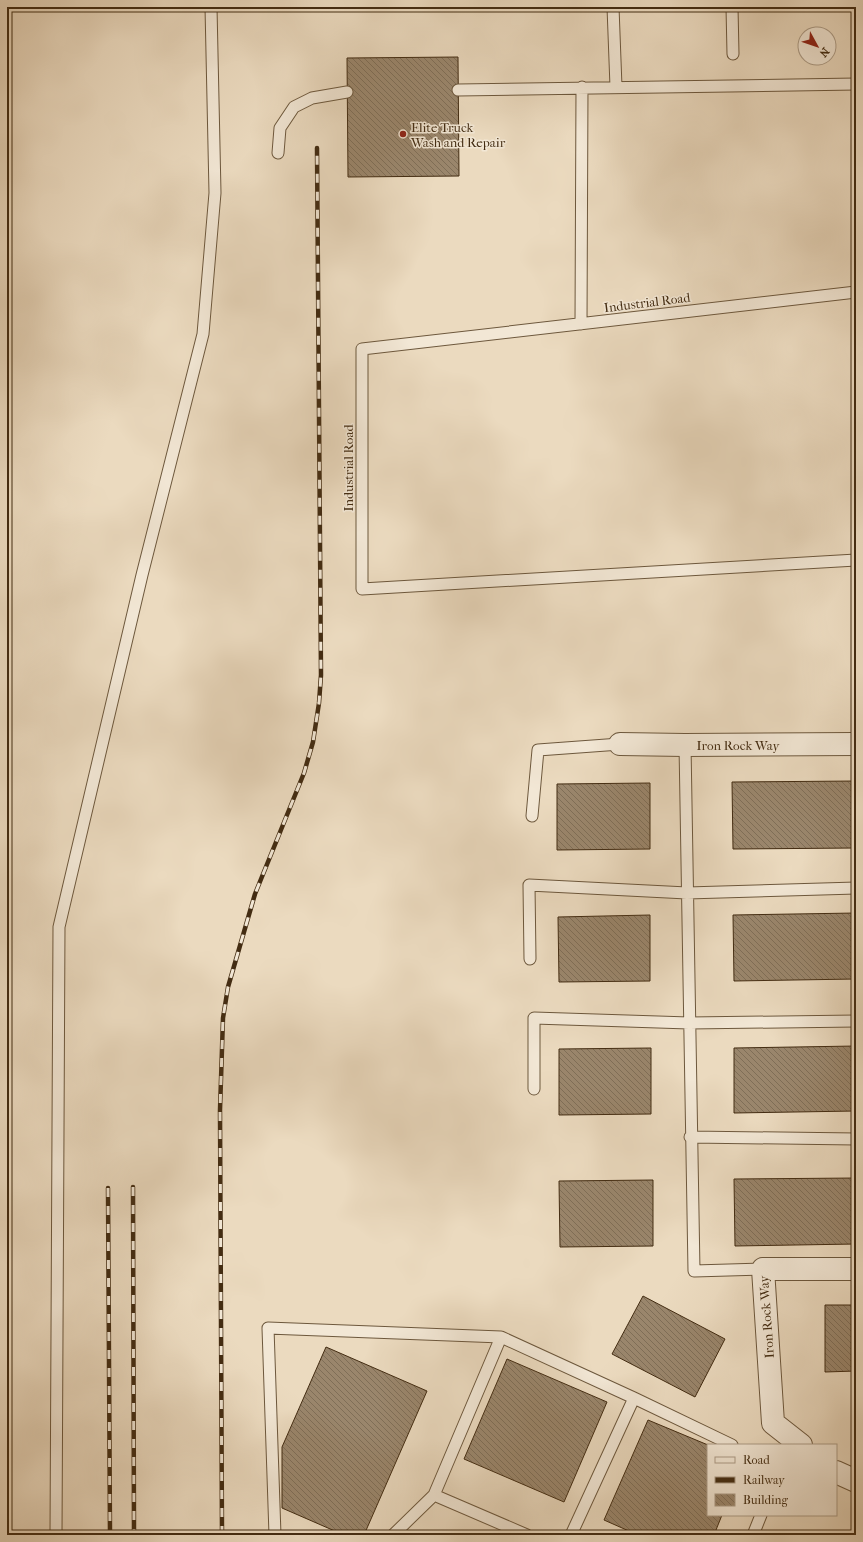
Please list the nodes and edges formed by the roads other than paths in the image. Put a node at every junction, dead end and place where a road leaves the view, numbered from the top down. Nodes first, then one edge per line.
1 (211, 7) edge
2 (613, 7) edge
3 (732, 7) edge
4 (733, 54) dead end
5 (856, 84) edge
6 (582, 87) junction
7 (616, 87) junction
8 (458, 90) dead end
9 (347, 92) dead end
10 (278, 153) dead end
11 (856, 292) edge
12 (581, 324) junction
13 (856, 560) edge
14 (620, 744) joint
15 (856, 744) edge
16 (685, 745) junction
17 (532, 816) dead end
18 (856, 888) edge
19 (687, 893) junction
20 (530, 959) dead end
21 (856, 1021) edge
22 (689, 1023) junction
23 (534, 1089) dead end
24 (690, 1137) junction
25 (856, 1139) edge
26 (763, 1269) junction
27 (856, 1269) edge
28 (501, 1337) junction
29 (634, 1398) junction
30 (730, 1444) edge
31 (800, 1444) edge
32 (837, 1472) edge
33 (856, 1481) edge
34 (434, 1495) junction
35 (761, 1516) edge
36 (56, 1535) edge
37 (275, 1535) edge
38 (393, 1535) edge
39 (527, 1535) edge
40 (571, 1535) edge
41 (753, 1535) edge

1 - 36 lane
2 - 7 lane
3 - 4 lane
5 - 7 lane
6 - 7 lane
6 - 8 lane
6 - 12 lane
9 - 10 lane
11 - 12 lane, Industrial Road
12 - 13 lane, Industrial Road
14 - 16 street, Iron Rock Way
14 - 17 lane
15 - 16 street, Iron Rock Way
16 - 19 lane
18 - 19 lane
19 - 20 lane
19 - 22 lane
21 - 22 lane
22 - 23 lane
22 - 24 lane
24 - 25 lane
24 - 26 lane
26 - 27 street, Iron Rock Way
26 - 31 street, Iron Rock Way
28 - 29 lane
28 - 34 lane
28 - 37 lane
29 - 30 lane
29 - 40 lane
32 - 33 street
34 - 38 lane
34 - 39 lane
35 - 41 lane

